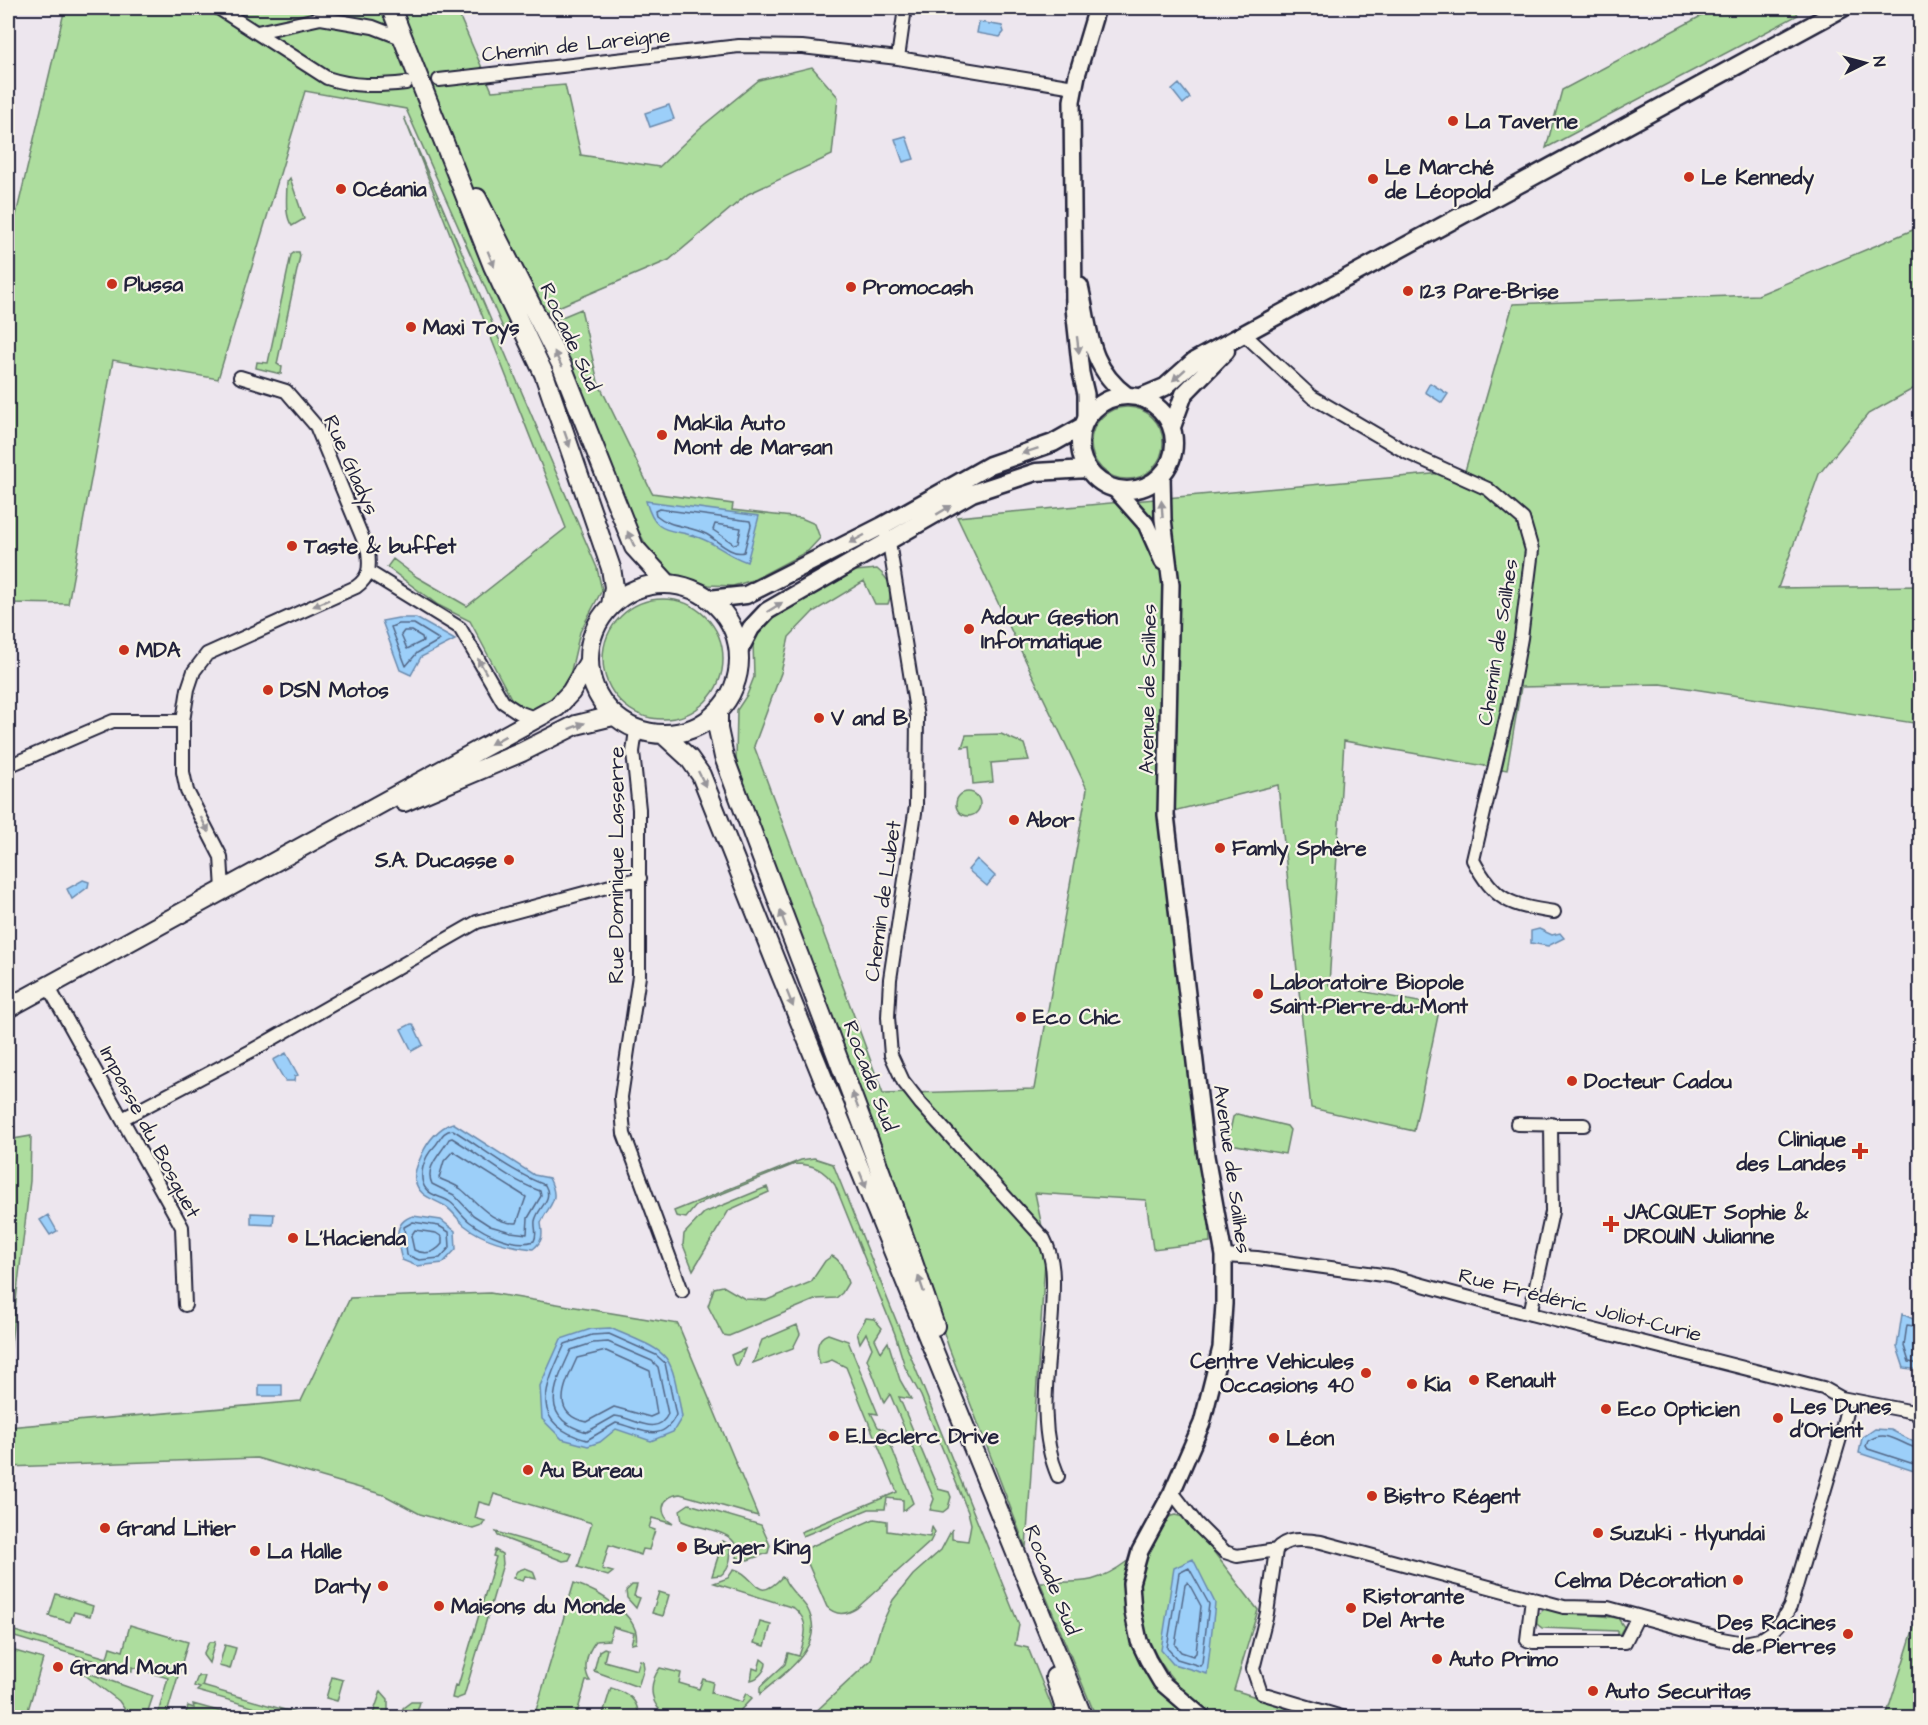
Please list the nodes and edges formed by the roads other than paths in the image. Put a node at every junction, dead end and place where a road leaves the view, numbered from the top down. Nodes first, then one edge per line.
1 (218, 8) edge
2 (391, 8) edge
3 (906, 8) edge
4 (1097, 8) edge
5 (1843, 8) edge
6 (324, 13) edge
7 (257, 32) junction
8 (404, 39) junction
9 (898, 58) junction
10 (439, 80) dead end
11 (406, 84) dead end
12 (1074, 87) junction
13 (430, 107) junction
14 (1075, 265) junction
15 (1244, 334) junction
16 (240, 377) dead end
17 (1134, 396) junction
18 (1084, 423) junction
19 (1172, 427) junction
20 (1087, 469) junction
21 (1162, 475) junction
22 (1115, 489) junction
23 (882, 526) junction
24 (890, 542) junction
25 (369, 572) junction
26 (668, 584) junction
27 (1171, 585) junction
28 (709, 599) junction
29 (611, 605) junction
30 (739, 651) junction
31 (588, 663) junction
32 (718, 712) junction
33 (613, 716) junction
34 (537, 718) junction
35 (183, 721) junction
36 (636, 730) junction
37 (664, 735) junction
38 (8, 766) edge
39 (330, 832) junction
40 (640, 878) junction
41 (224, 890) junction
42 (1554, 912) dead end
43 (48, 986) junction
44 (8, 1008) edge
45 (122, 1119) junction
46 (1517, 1124) dead end
47 (1551, 1124) junction
48 (1584, 1125) dead end
49 (1224, 1256) junction
50 (682, 1291) dead end
51 (185, 1305) dead end
52 (1530, 1314) junction
53 (1841, 1398) junction
54 (1920, 1417) edge
55 (980, 1459) junction
56 (1058, 1476) dead end
57 (1172, 1492) junction
58 (1276, 1550) junction
59 (1532, 1598) junction
60 (1638, 1616) junction
61 (1044, 1622) junction
62 (1068, 1718) edge
63 (1083, 1718) edge
64 (1203, 1718) edge
65 (1345, 1718) edge

1 - 7 street
2 - 8 main road, Rocade Sud
3 - 9 street
4 - 12 street
5 - 15 main road
6 - 7 street
6 - 8 street
7 - 11 street
8 - 13 main road, Rocade Sud
9 - 10 street, Chemin de Lareigne
9 - 12 street, Chemin de Lareigne
12 - 14 street
26 -> 13 main road, Rocade Sud
13 -> 29 main road, Rocade Sud
14 - 17 street
14 -> 18 street
15 -> 17 main road
15 - 19 main road
15 - 42 street, Chemin de Sailhes
16 - 25 street, Rue Gladys
17 - 18 main road
17 - 19 main road
18 - 20 main road
18 -> 23 main road
19 - 21 main road
20 - 22 main road
24 -> 20 main road
21 - 22 main road
27 -> 21 street, Avenue de Sailhes
22 - 27 street, Avenue de Sailhes
23 - 24 street, Chemin de Lubet
23 -> 28 main road
30 -> 24 main road
24 - 56 street, Chemin de Lubet
34 -> 25 street
25 -> 35 street
26 - 28 main road
26 - 29 main road
27 - 49 street, Avenue de Sailhes
28 - 30 main road
29 - 31 main road
30 - 32 main road
31 - 33 main road
31 - 34 main road
32 - 37 main road
55 -> 32 main road, Rocade Sud
33 - 36 main road
39 -> 33 main road
34 -> 39 main road
35 - 38 street
35 -> 41 street
36 - 37 main road
36 - 40 street, Rue Dominique Lasserre
37 -> 55 main road, Rocade Sud
39 - 41 main road
40 - 45 street
40 - 50 street, Rue Dominique Lasserre
41 - 43 main road
43 - 44 main road
43 - 45 street, Impasse du Bosquet
45 - 51 street, Impasse du Bosquet
46 - 47 street
47 - 48 street
47 - 52 street
49 - 52 street, Rue Frédéric Joliot-Curie
49 - 57 street, Avenue de Sailhes
52 - 53 street, Rue Frédéric Joliot-Curie
53 - 54 street, Rue Frédéric Joliot-Curie
53 - 60 street
55 - 61 main road, Rocade Sud
57 - 58 street
57 - 64 street, Avenue de Sailhes
58 - 59 street
58 - 65 street
59 - 60 street
59 - 60 street
61 - 62 main road
61 - 63 main road, Rocade Sud

